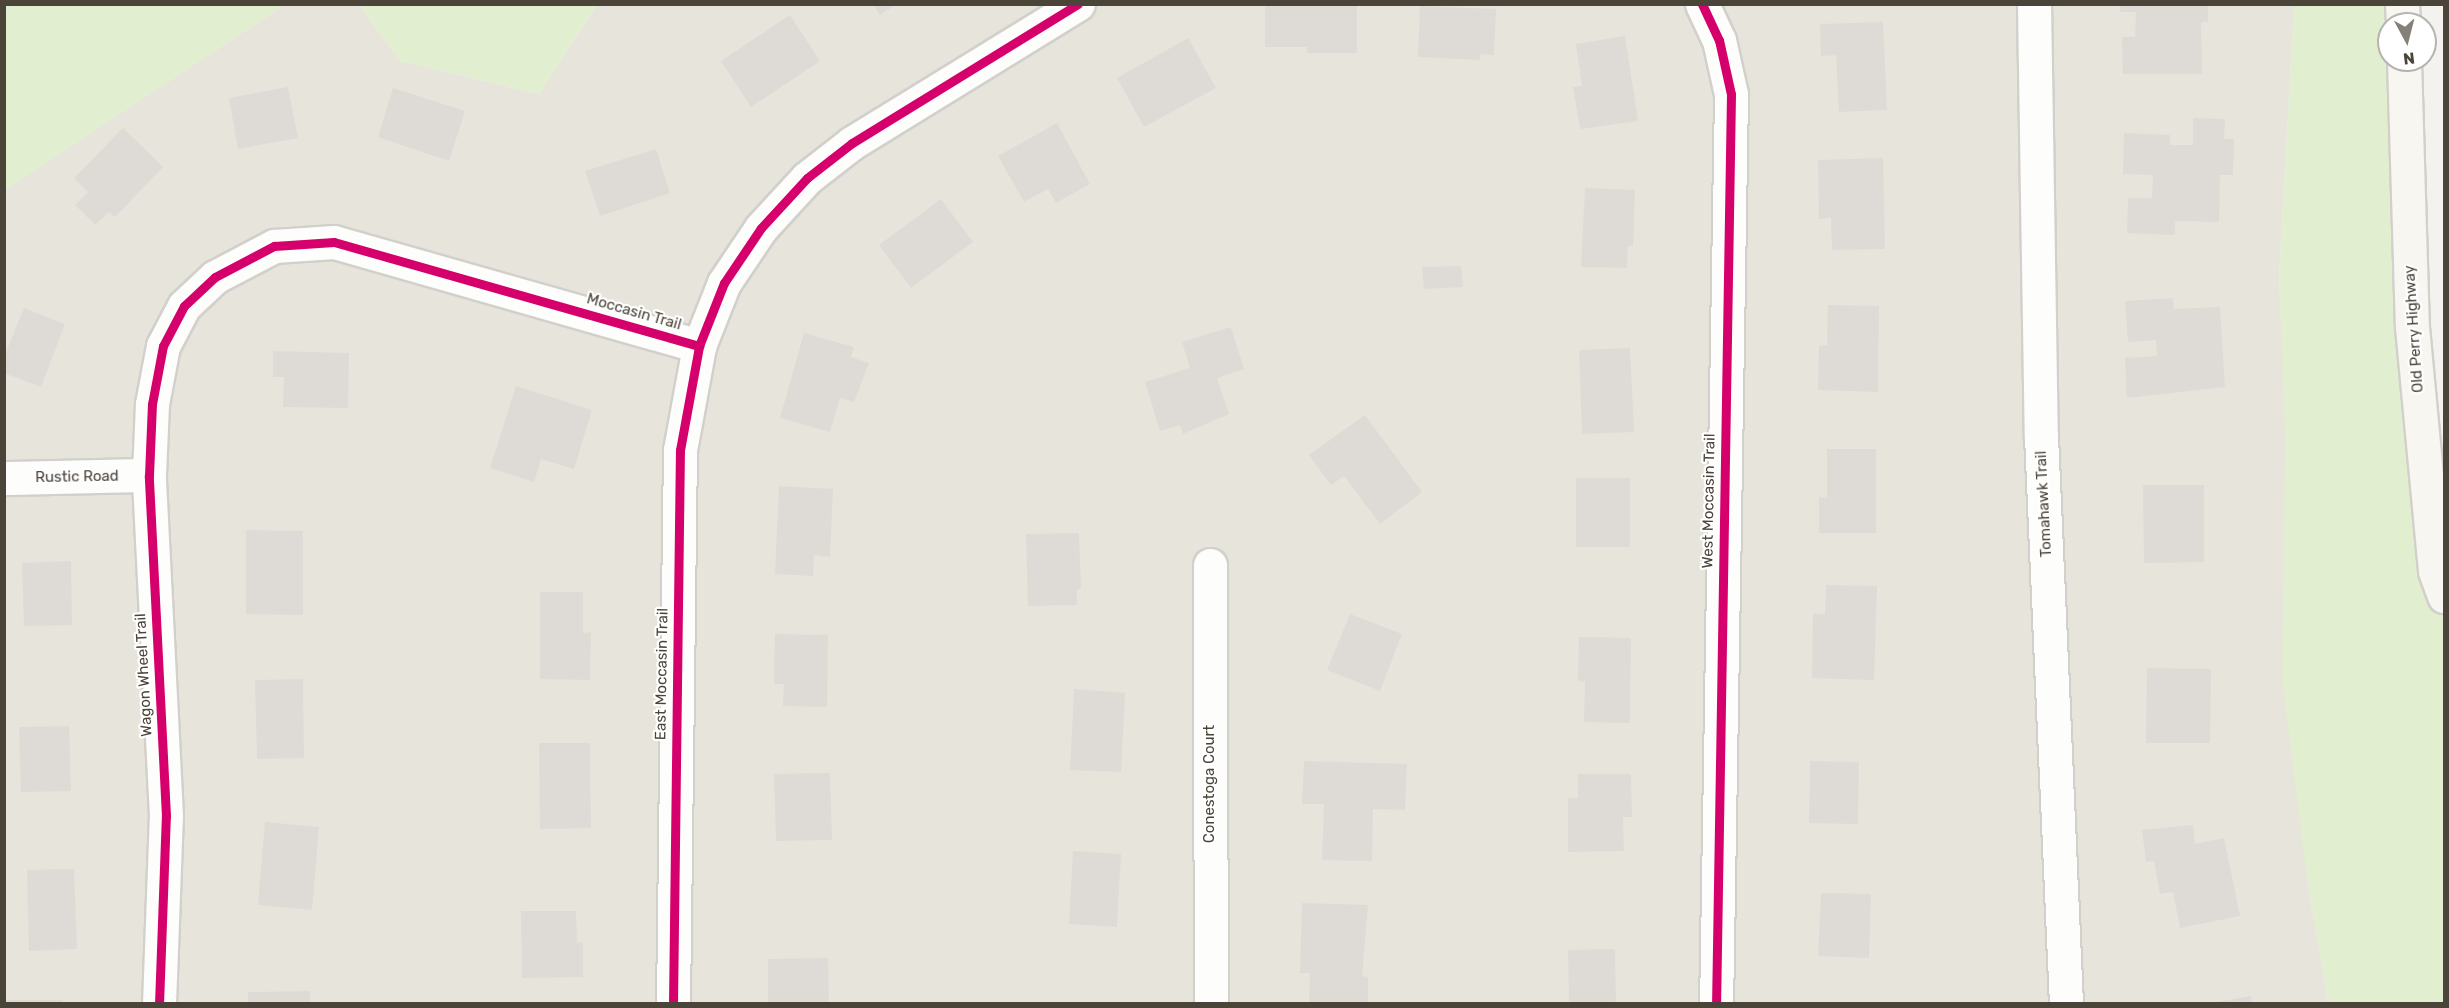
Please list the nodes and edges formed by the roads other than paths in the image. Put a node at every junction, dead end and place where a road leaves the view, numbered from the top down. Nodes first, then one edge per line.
1 (1078, 4) edge
2 (1702, 4) edge
3 (2034, 4) edge
4 (2404, 72) edge
5 (163, 346) joint
6 (699, 346) junction
7 (149, 475) junction
8 (4, 478) edge
9 (1210, 565) dead end
10 (2445, 596) edge
11 (159, 1004) edge
12 (672, 1004) edge
13 (1211, 1004) edge
14 (1716, 1004) edge
15 (2066, 1004) edge

1 - 6 street
2 - 14 street, West Moccasin Trail
3 - 15 street, Tomahawk Trail
4 - 10 street, Old Perry Highway
5 - 6 street, Moccasin Trail
5 - 7 street, Wagon Wheel Trail
6 - 12 street, East Moccasin Trail
7 - 8 street, Rustic Road
7 - 11 street, Wagon Wheel Trail
9 - 13 street, Conestoga Court

